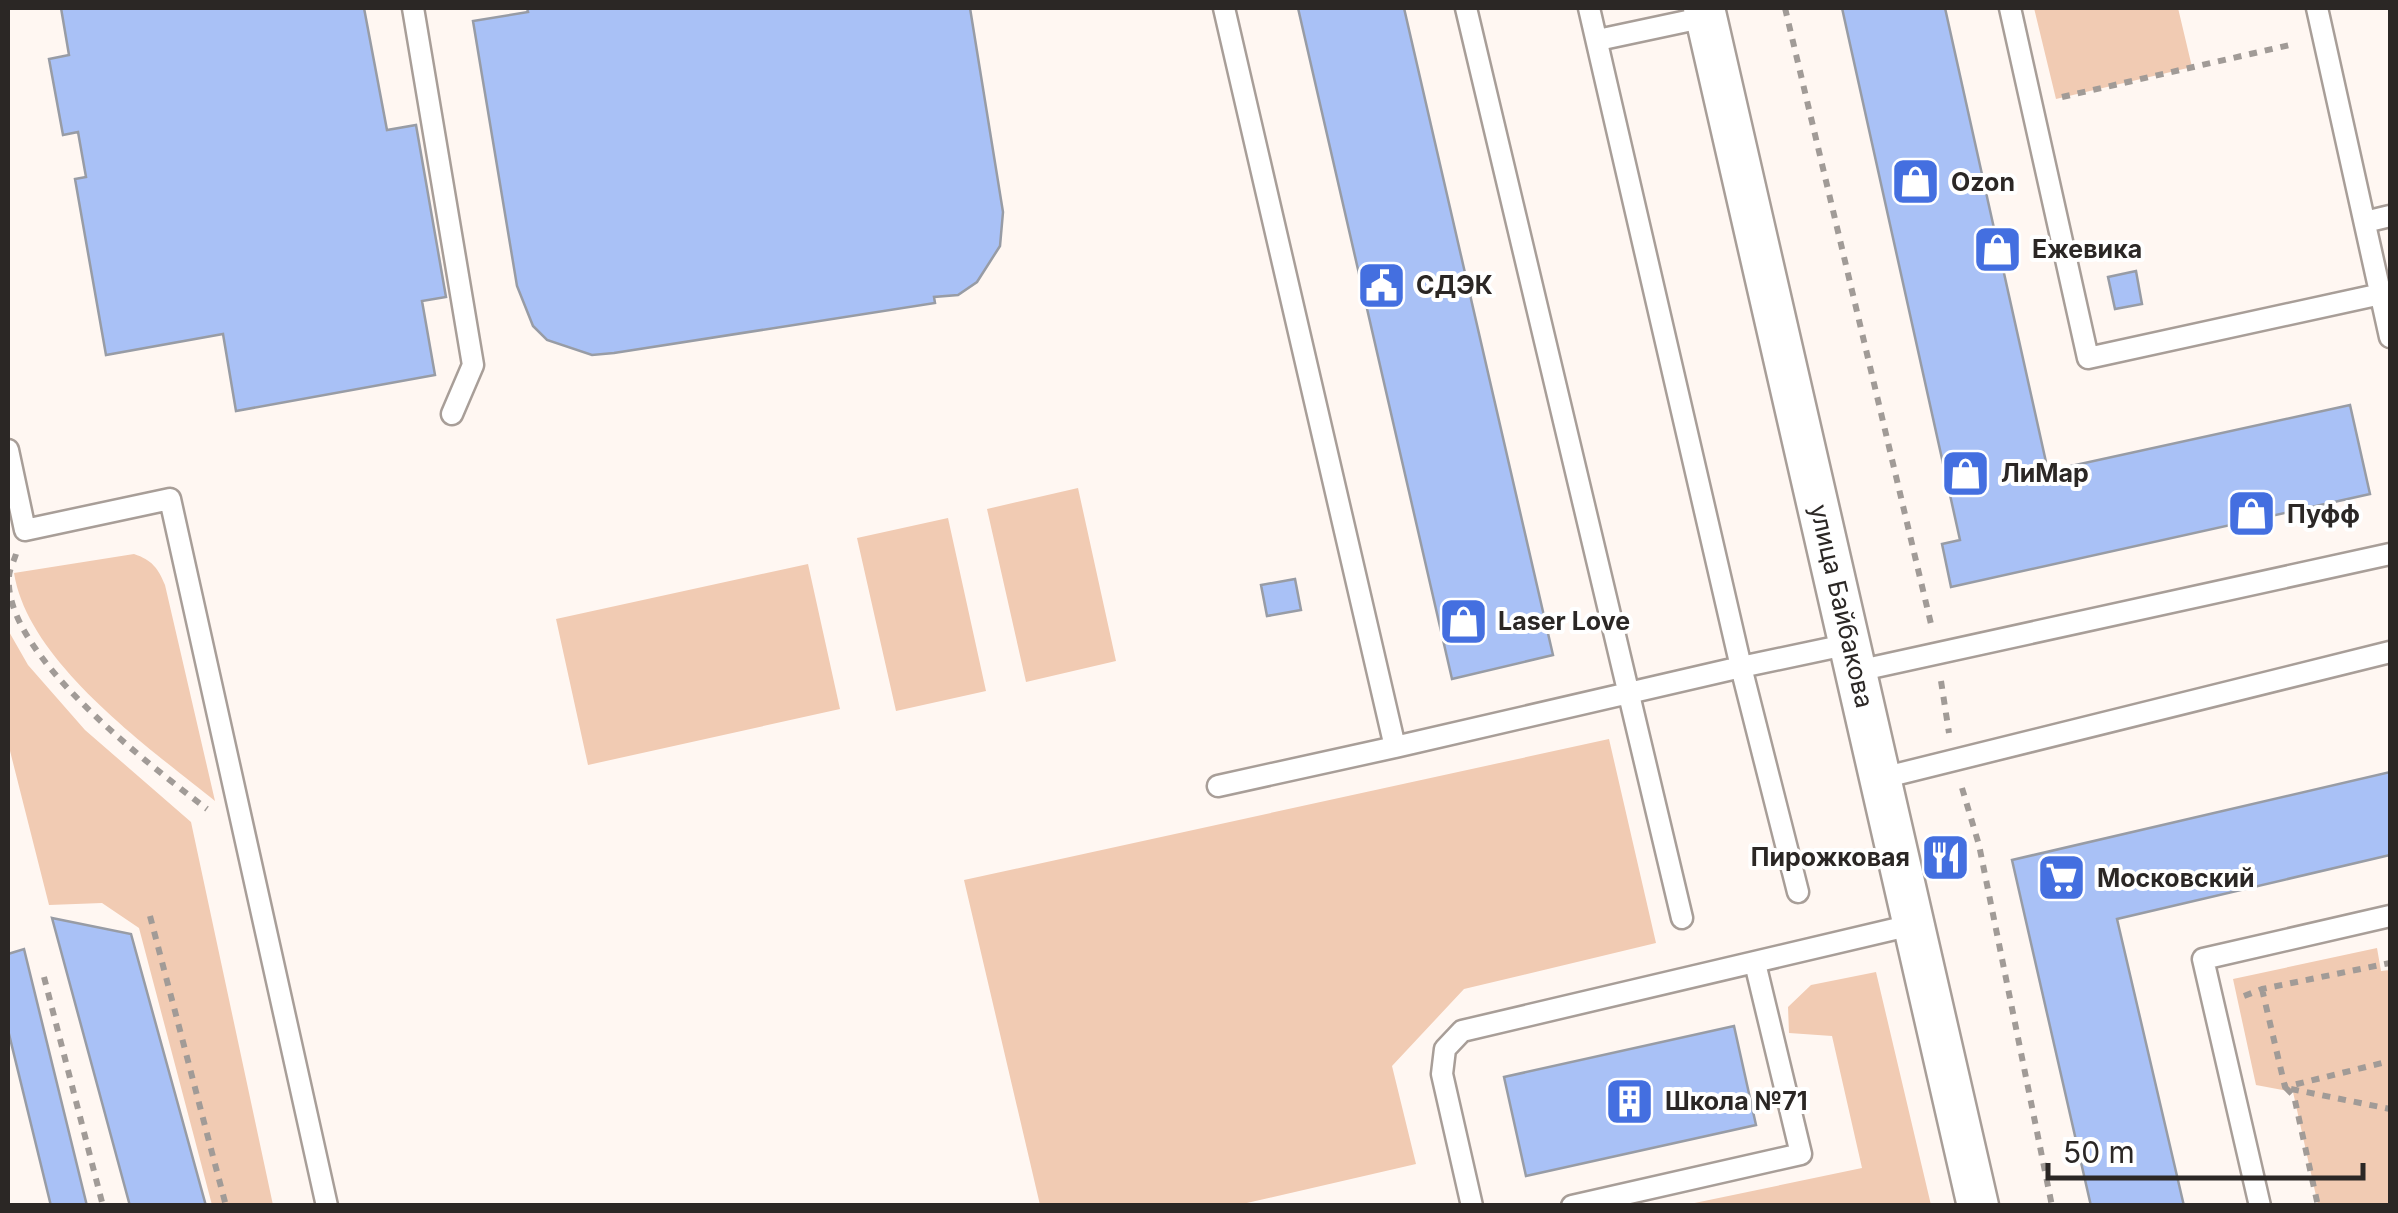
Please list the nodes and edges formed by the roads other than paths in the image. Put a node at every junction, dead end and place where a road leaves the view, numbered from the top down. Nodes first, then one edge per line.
1 (412, 8) edge
2 (1224, 8) edge
3 (1466, 8) edge
4 (1590, 8) edge
5 (2010, 8) edge
6 (2318, 8) edge
7 (1705, 12) edge
8 (1598, 40) junction
9 (2390, 216) edge
10 (2365, 222) junction
11 (2381, 294) junction
12 (2390, 338) edge
13 (452, 414) dead end
14 (8, 450) edge
15 (2390, 554) edge
16 (2390, 652) edge
17 (1854, 657) junction
18 (1742, 667) junction
19 (1626, 693) junction
20 (1395, 747) junction
21 (1882, 778) junction
22 (1218, 786) dead end
23 (1798, 892) dead end
24 (2390, 916) edge
25 (1682, 918) dead end
26 (1916, 924) junction
27 (1755, 962) junction
28 (327, 1206) edge
29 (1472, 1206) edge
30 (1572, 1206) edge
31 (1978, 1206) edge
32 (2260, 1206) edge

1 - 13 lane
2 - 20 lane
3 - 19 lane
4 - 8 lane
5 - 11 lane
6 - 10 lane
7 - 8 lane
7 - 17 street, улица Байбакова
8 - 18 lane
9 - 10 lane
10 - 11 lane
11 - 12 lane
14 - 28 lane
15 - 17 lane
16 - 21 lane
17 - 18 lane
17 - 21 street, улица Байбакова
18 - 19 lane
18 - 23 lane
19 - 20 lane
19 - 25 lane
20 - 22 lane
21 - 26 street, улица Байбакова
24 - 32 lane
26 - 27 lane
26 - 31 street, улица Байбакова
27 - 29 lane
27 - 30 lane

